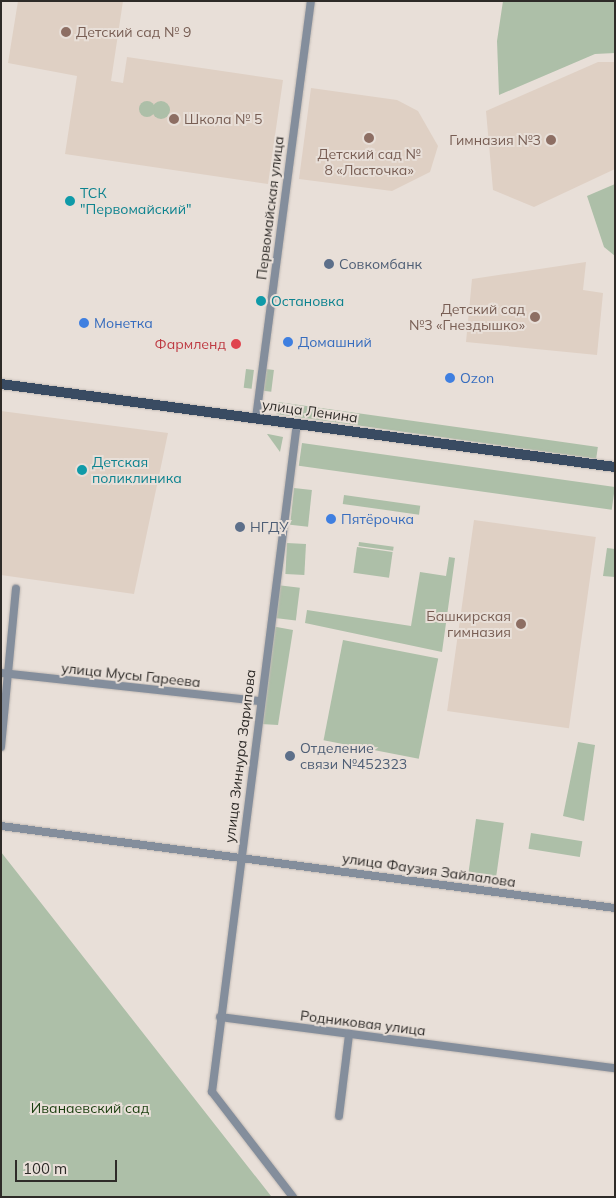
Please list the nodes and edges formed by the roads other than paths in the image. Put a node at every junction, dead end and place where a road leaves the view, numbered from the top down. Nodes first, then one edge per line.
1 (311, 1) edge
2 (1, 384) edge
3 (256, 418) junction
4 (297, 423) junction
5 (615, 467) edge
6 (16, 589) dead end
7 (4, 673) edge
8 (259, 701) junction
9 (1, 748) edge
10 (1, 826) edge
11 (240, 856) junction
12 (615, 908) edge
13 (220, 1017) junction
14 (349, 1034) junction
15 (615, 1068) edge
16 (339, 1116) dead end
17 (293, 1197) edge

1 - 3 street, Первомайская улица
2 - 3 main road, улица Ленина
3 - 4 main road, улица Ленина
4 - 5 main road, улица Ленина
4 - 8 street, улица Зиннура Зарипова
6 - 7 street
7 - 8 street, улица Мусы Гареева
7 - 9 street
8 - 11 street, улица Зиннура Зарипова
10 - 11 street, улица Фаузия Зайлалова
11 - 12 street, улица Фаузия Зайлалова
11 - 13 street, улица Зиннура Зарипова
13 - 14 street, Родниковая улица
13 - 17 street, улица Зиннура Зарипова
14 - 15 street, Родниковая улица
14 - 16 street

